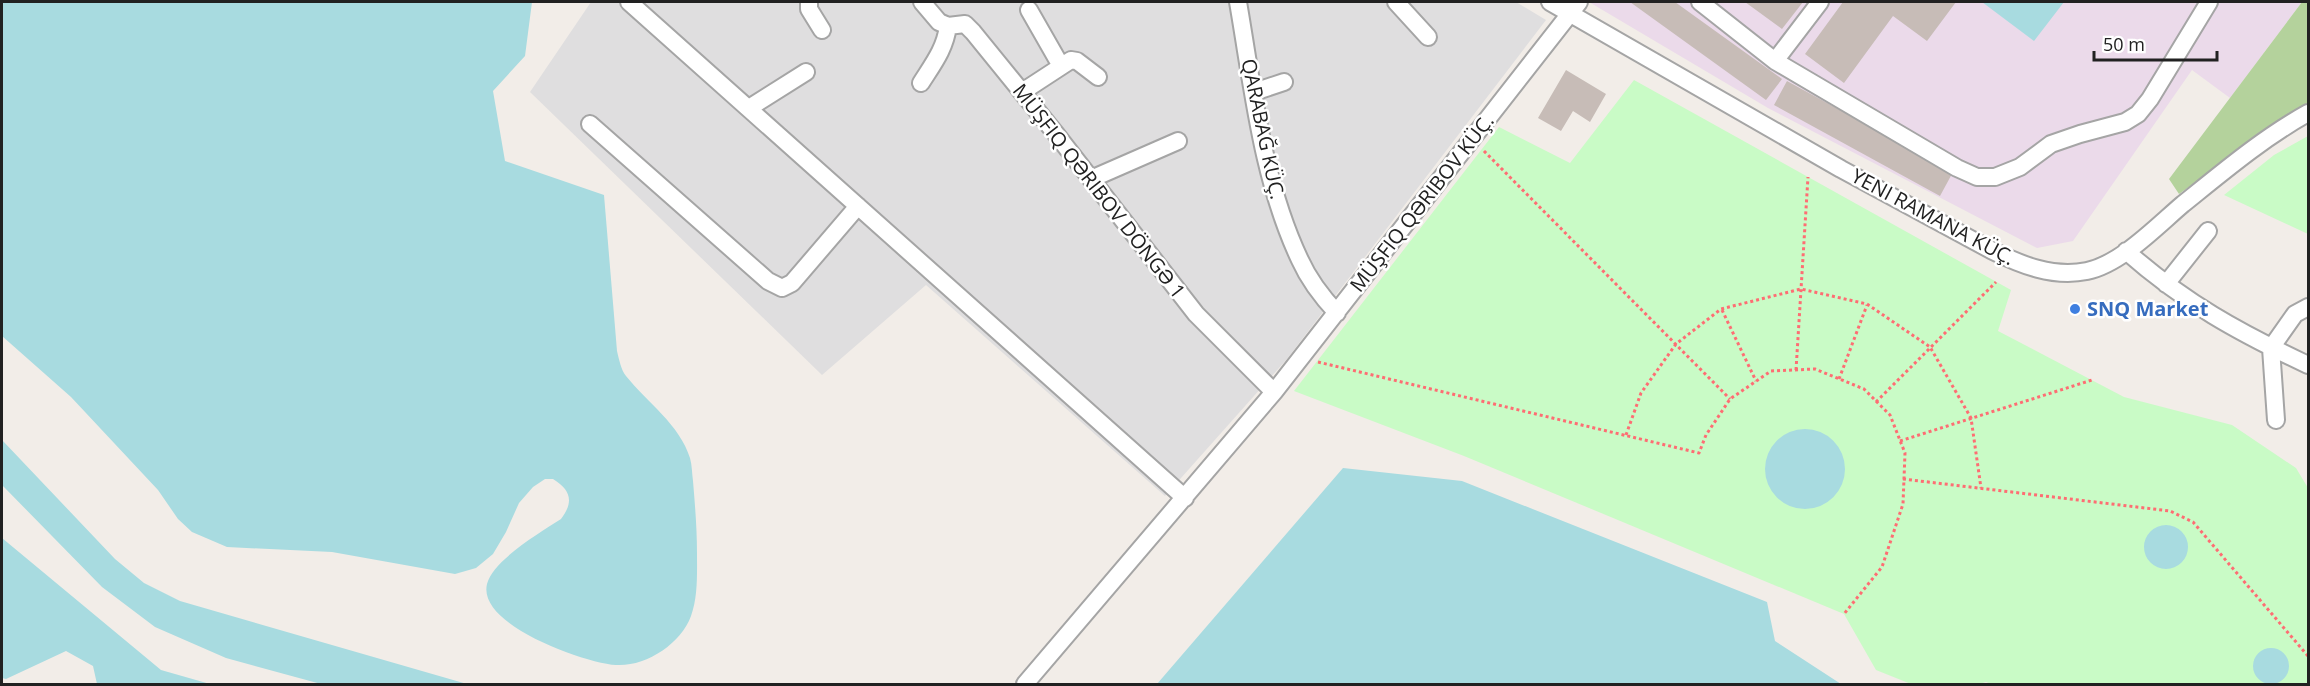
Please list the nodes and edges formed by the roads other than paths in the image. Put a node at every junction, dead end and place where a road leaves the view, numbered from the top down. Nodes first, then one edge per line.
1 (629, 2) edge
2 (809, 2) edge
3 (922, 2) edge
4 (1238, 2) edge
5 (1396, 2) edge
6 (1550, 2) edge
7 (1700, 2) edge
8 (1820, 2) edge
9 (2209, 2) edge
10 (1575, 8) edge
11 (1029, 10) dead end
12 (948, 26) junction
13 (822, 30) dead end
14 (1428, 37) dead end
15 (1775, 61) junction
16 (1061, 66) junction
17 (806, 72) dead end
18 (1098, 76) dead end
19 (1284, 82) dead end
20 (921, 83) dead end
21 (1022, 92) junction
22 (1254, 92) junction
23 (749, 108) junction
24 (2308, 112) edge
25 (590, 124) dead end
26 (1178, 141) dead end
27 (1092, 179) junction
28 (858, 206) junction
29 (2208, 231) dead end
30 (2126, 251) junction
31 (2166, 284) junction
32 (2308, 307) edge
33 (1337, 313) junction
34 (2271, 348) junction
35 (2308, 365) edge
36 (1274, 393) junction
37 (2276, 420) dead end
38 (1185, 498) junction
39 (1025, 684) edge

1 - 23 street
2 - 13 street
3 - 12 street, MÜŞFIQ QƏRIBOV DÖNGƏ 1
4 - 22 street, QARABAĞ KÜÇ.
5 - 14 street
6 - 10 street, YENI RAMANA KÜÇ.
7 - 15 street
8 - 15 street
9 - 15 street
10 - 30 street, YENI RAMANA KÜÇ.
10 - 33 street, MÜŞFIQ QƏRIBOV KÜÇ.
11 - 16 street
12 - 20 street
12 - 21 street, MÜŞFIQ QƏRIBOV DÖNGƏ 1
16 - 18 street
16 - 21 street
17 - 23 street
19 - 22 street
21 - 27 street, MÜŞFIQ QƏRIBOV DÖNGƏ 1
22 - 33 street, QARABAĞ KÜÇ.
23 - 28 street
24 - 30 street, YENI RAMANA KÜÇ.
25 - 28 street
26 - 27 street
27 - 36 street, MÜŞFIQ QƏRIBOV DÖNGƏ 1
28 - 38 street
29 - 31 street
30 - 31 street
31 - 34 street
32 - 34 street
33 - 36 street, MÜŞFIQ QƏRIBOV KÜÇ.
34 - 35 street
34 - 37 street
36 - 38 street, MÜŞFIQ QƏRIBOV KÜÇ.
38 - 39 street, MÜŞFIQ QƏRIBOV KÜÇ.

